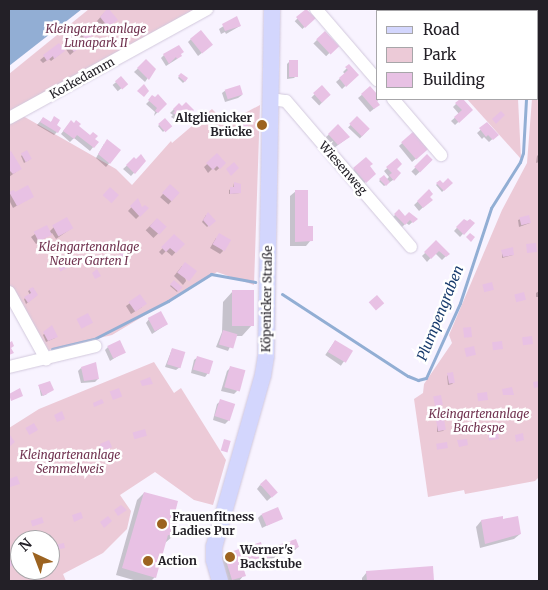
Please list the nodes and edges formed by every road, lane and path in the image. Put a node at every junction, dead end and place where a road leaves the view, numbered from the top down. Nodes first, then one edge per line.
1 (207, 9) edge
2 (272, 9) edge
3 (316, 9) edge
4 (376, 79) edge
5 (271, 99) junction
6 (394, 100) edge
7 (9, 118) edge
8 (441, 155) dead end
9 (411, 247) dead end
10 (9, 292) edge
11 (96, 346) dead end
12 (46, 359) junction
13 (9, 367) edge
14 (220, 581) edge

1 - 7 street, Korkedamm
2 - 5 main road, Köpenicker Straße
3 - 4 street
5 - 9 street, Wiesenweg
5 - 14 main road, Köpenicker Straße
6 - 8 street
10 - 12 street
11 - 12 street
12 - 13 street

